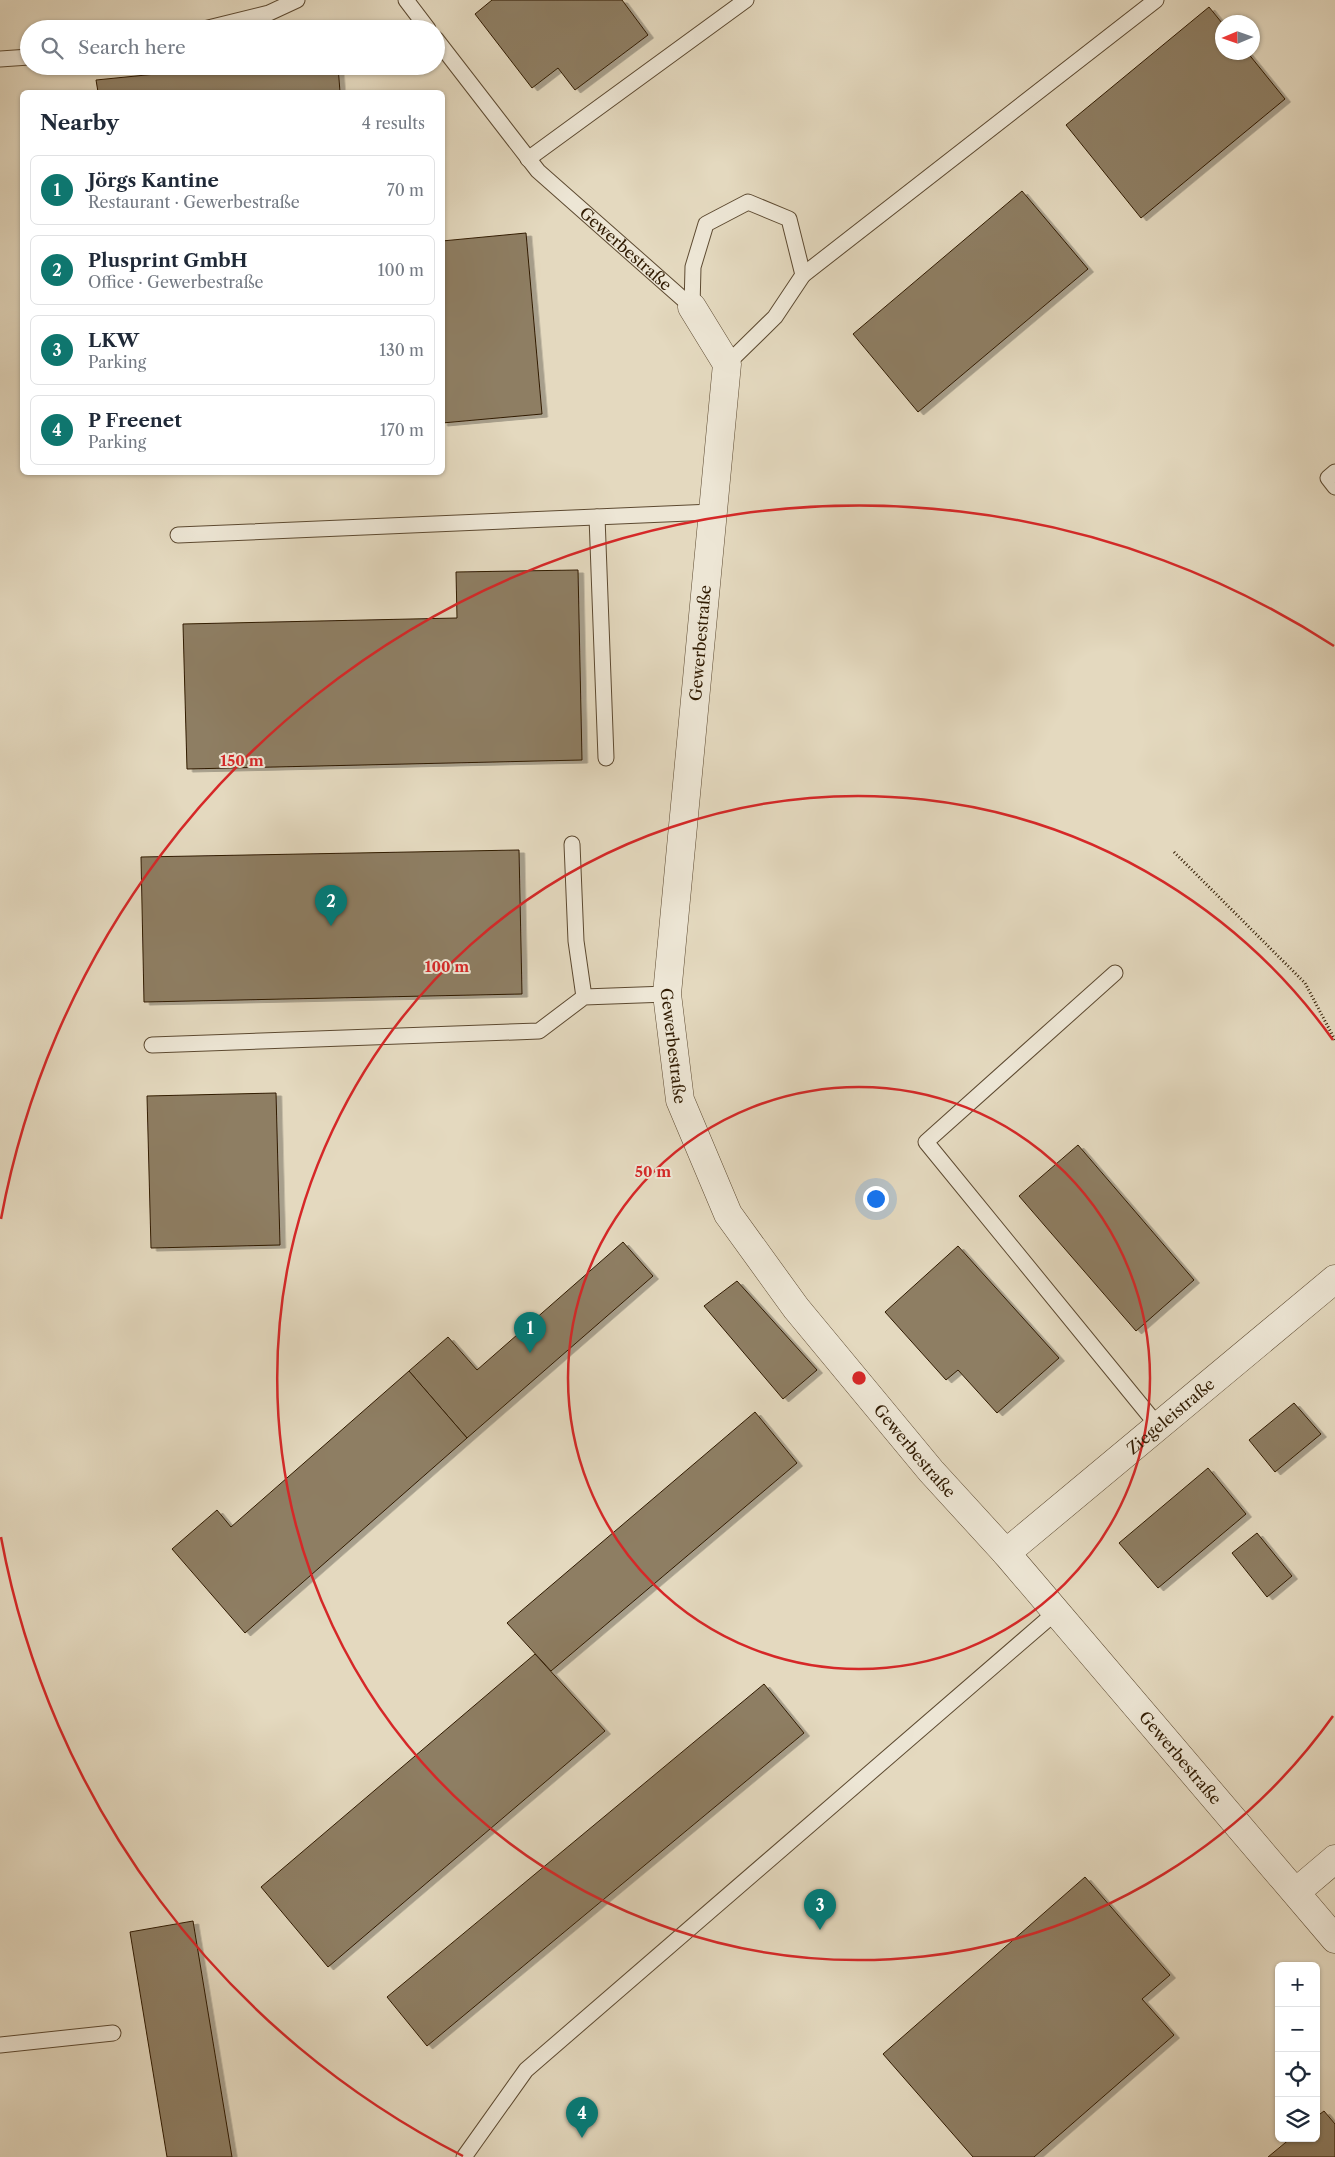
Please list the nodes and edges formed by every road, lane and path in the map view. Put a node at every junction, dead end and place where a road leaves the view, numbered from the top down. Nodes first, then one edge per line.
1 (296, 0) edge
2 (406, 0) edge
3 (746, 0) edge
4 (1156, 0) edge
5 (241, 20) edge
6 (421, 20) edge
7 (445, 51) edge
8 (20, 57) edge
9 (0, 58) edge
10 (528, 159) junction
11 (803, 275) junction
12 (692, 307) junction
13 (727, 364) junction
14 (1335, 472) edge
15 (1335, 487) edge
16 (712, 512) junction
17 (596, 517) junction
18 (178, 535) dead end
19 (606, 758) dead end
20 (572, 844) dead end
21 (1174, 852) dead end
22 (1115, 973) dead end
23 (667, 994) junction
24 (584, 997) junction
25 (1335, 1040) edge
26 (152, 1045) dead end
27 (1335, 1279) edge
28 (1158, 1426) junction
29 (1006, 1553) junction
30 (1056, 1612) junction
31 (1335, 1859) edge
32 (1296, 1892) junction
33 (1335, 1939) edge
34 (113, 2032) dead end
35 (0, 2045) edge
36 (464, 2157) edge

1 - 5 lane
2 - 6 lane
3 - 10 lane
4 - 11 lane
7 - 10 lane, Gewerbestraße
8 - 9 lane
10 - 12 lane, Gewerbestraße
11 - 12 lane
11 - 13 lane
12 - 13 street, Gewerbestraße
13 - 16 street, Gewerbestraße
14 - 15 lane
16 - 17 lane
16 - 23 street, Gewerbestraße
17 - 18 lane
17 - 19 lane
20 - 24 lane
21 - 25 path
22 - 28 lane
23 - 24 lane
23 - 29 street, Gewerbestraße
24 - 26 lane
27 - 28 street, Ziegeleistraße
28 - 29 street, Ziegeleistraße
29 - 30 street, Gewerbestraße
30 - 32 street, Gewerbestraße
30 - 36 lane
31 - 32 street
32 - 33 street, Gewerbestraße
34 - 35 lane

